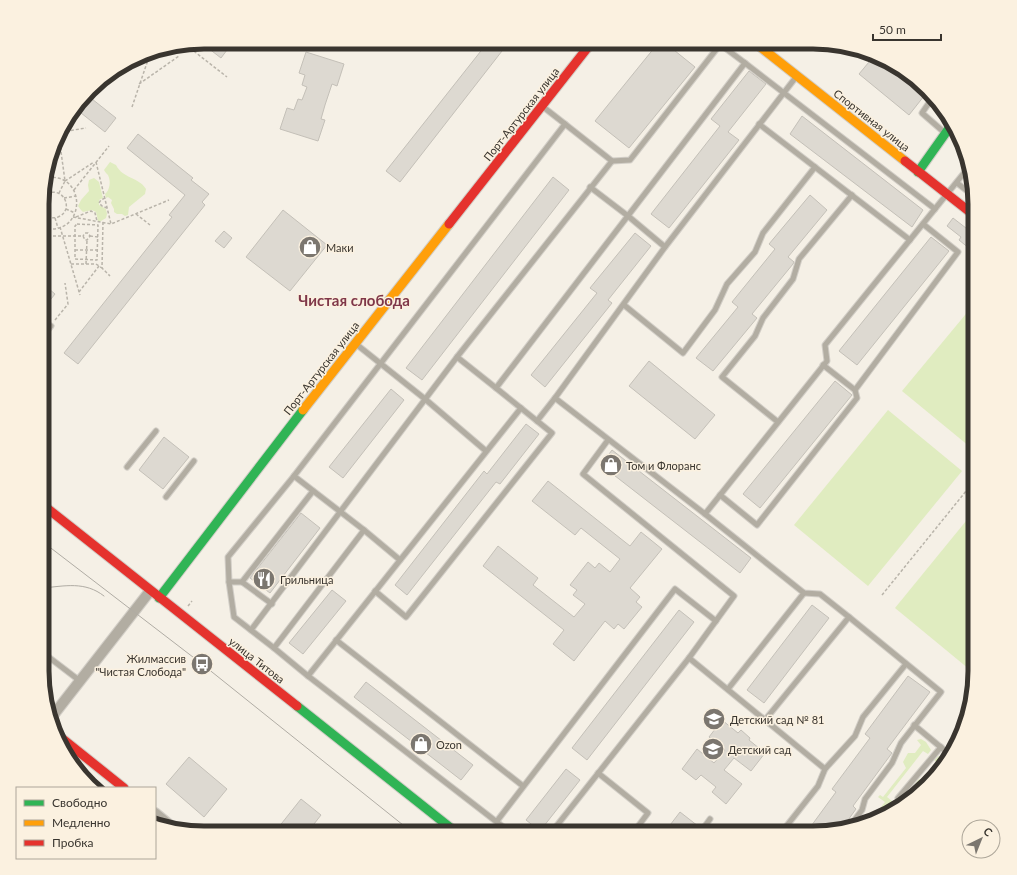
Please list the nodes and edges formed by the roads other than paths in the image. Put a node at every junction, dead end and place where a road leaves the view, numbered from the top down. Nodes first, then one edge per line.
1 (587, 49) edge
2 (717, 49) edge
3 (727, 49) edge
4 (763, 49) edge
5 (745, 63) junction
6 (797, 76) junction
7 (784, 93) junction
8 (930, 103) edge
9 (542, 106) junction
10 (565, 124) junction
11 (759, 124) junction
12 (948, 129) edge
13 (946, 133) junction
14 (612, 161) junction
15 (815, 167) junction
16 (918, 172) junction
17 (965, 172) edge
18 (956, 183) junction
19 (590, 187) junction
20 (968, 192) edge
21 (947, 194) junction
22 (852, 195) junction
23 (935, 209) junction
24 (968, 210) edge
25 (628, 216) junction
26 (923, 224) junction
27 (910, 240) junction
28 (665, 247) junction
29 (624, 305) junction
30 (51, 326) dead end
31 (49, 328) edge
32 (355, 344) junction
33 (457, 357) junction
34 (380, 364) junction
35 (823, 365) junction
36 (496, 388) junction
37 (855, 390) junction
38 (555, 398) junction
39 (425, 399) junction
40 (521, 408) junction
41 (537, 421) junction
42 (778, 422) junction
43 (156, 431) dead end
44 (608, 440) junction
45 (486, 451) junction
46 (194, 461) dead end
47 (128, 467) dead end
48 (294, 476) junction
49 (313, 491) junction
50 (720, 495) junction
51 (166, 497) dead end
52 (49, 510) edge
53 (340, 512) junction
54 (705, 514) junction
55 (364, 530) junction
56 (400, 560) junction
57 (229, 582) junction
58 (242, 582) junction
59 (150, 591) junction
60 (375, 591) junction
61 (804, 593) junction
62 (159, 598) junction
63 (272, 604) junction
64 (849, 617) junction
65 (716, 621) junction
66 (251, 630) junction
67 (336, 640) junction
68 (274, 648) junction
69 (49, 657) edge
70 (689, 658) junction
71 (906, 664) junction
72 (308, 676) junction
73 (80, 681) junction
74 (728, 689) junction
75 (55, 713) edge
76 (765, 720) junction
77 (914, 725) junction
78 (67, 742) edge
79 (941, 747) junction
80 (945, 751) edge
81 (825, 769) junction
82 (598, 773) junction
83 (523, 786) junction
84 (123, 787) edge
85 (898, 798) dead end
86 (156, 814) edge
87 (710, 819) dead end
88 (165, 821) edge
89 (854, 821) edge
90 (497, 822) junction
91 (448, 826) edge
92 (502, 826) edge
93 (556, 826) edge
94 (638, 826) edge
95 (705, 826) edge
96 (787, 826) edge

1 - 9 street, Порт-Артурская улица
2 - 14 lane
3 - 5 lane
4 - 6 street, Спортивная улица
5 - 7 lane
5 - 25 lane
6 - 7 lane
6 - 16 street, Спортивная улица
7 - 11 lane
7 - 23 lane
8 - 13 lane
9 - 10 lane
9 - 32 street, Порт-Артурская улица
10 - 14 lane
10 - 34 lane
11 - 15 lane
11 - 28 lane
12 - 13 street
13 - 16 street
14 - 19 lane
15 - 22 lane
15 - 29 lane
16 - 21 street, Спортивная улица
17 - 18 lane
18 - 20 lane
18 - 21 lane
19 - 25 lane
19 - 33 lane
21 - 23 lane
21 - 24 street, Спортивная улица
22 - 27 lane
22 - 42 lane
23 - 26 lane
25 - 28 lane
25 - 36 lane
26 - 27 lane
26 - 37 lane
27 - 35 lane
28 - 29 lane
29 - 38 lane
30 - 31 lane
32 - 34 lane
32 - 62 street, Порт-Артурская улица
33 - 36 lane
33 - 39 lane
34 - 39 lane
34 - 48 lane
35 - 37 lane
35 - 42 lane
36 - 40 lane
37 - 50 lane
38 - 41 lane
38 - 44 lane
39 - 45 lane
39 - 53 lane
40 - 41 lane
40 - 45 lane
41 - 60 lane
42 - 50 lane
43 - 47 lane
44 - 54 lane
44 - 65 lane
45 - 56 lane
46 - 51 lane
48 - 49 lane
48 - 57 lane
49 - 53 lane
49 - 58 lane
50 - 54 lane
52 - 59 street, улица Титова
53 - 55 lane
53 - 63 lane
54 - 61 lane
55 - 56 lane
55 - 68 lane
56 - 60 lane
57 - 58 lane
57 - 66 lane
58 - 63 lane
59 - 62 street, улица Титова
59 - 73 street
60 - 67 lane
61 - 64 lane
61 - 74 lane
62 - 91 street, улица Титова
63 - 66 lane
64 - 71 lane
64 - 76 lane
65 - 70 lane
65 - 83 lane
66 - 68 lane
67 - 72 lane
67 - 83 lane
68 - 72 lane
69 - 73 lane
70 - 74 lane
70 - 82 lane
71 - 77 lane
71 - 81 lane
72 - 90 lane
73 - 75 street
74 - 76 lane
76 - 81 lane
77 - 79 lane
77 - 89 lane
78 - 84 street
79 - 80 lane
79 - 85 lane
81 - 96 lane
82 - 93 lane
82 - 94 lane
83 - 90 lane
86 - 88 street
87 - 95 lane
90 - 92 lane

